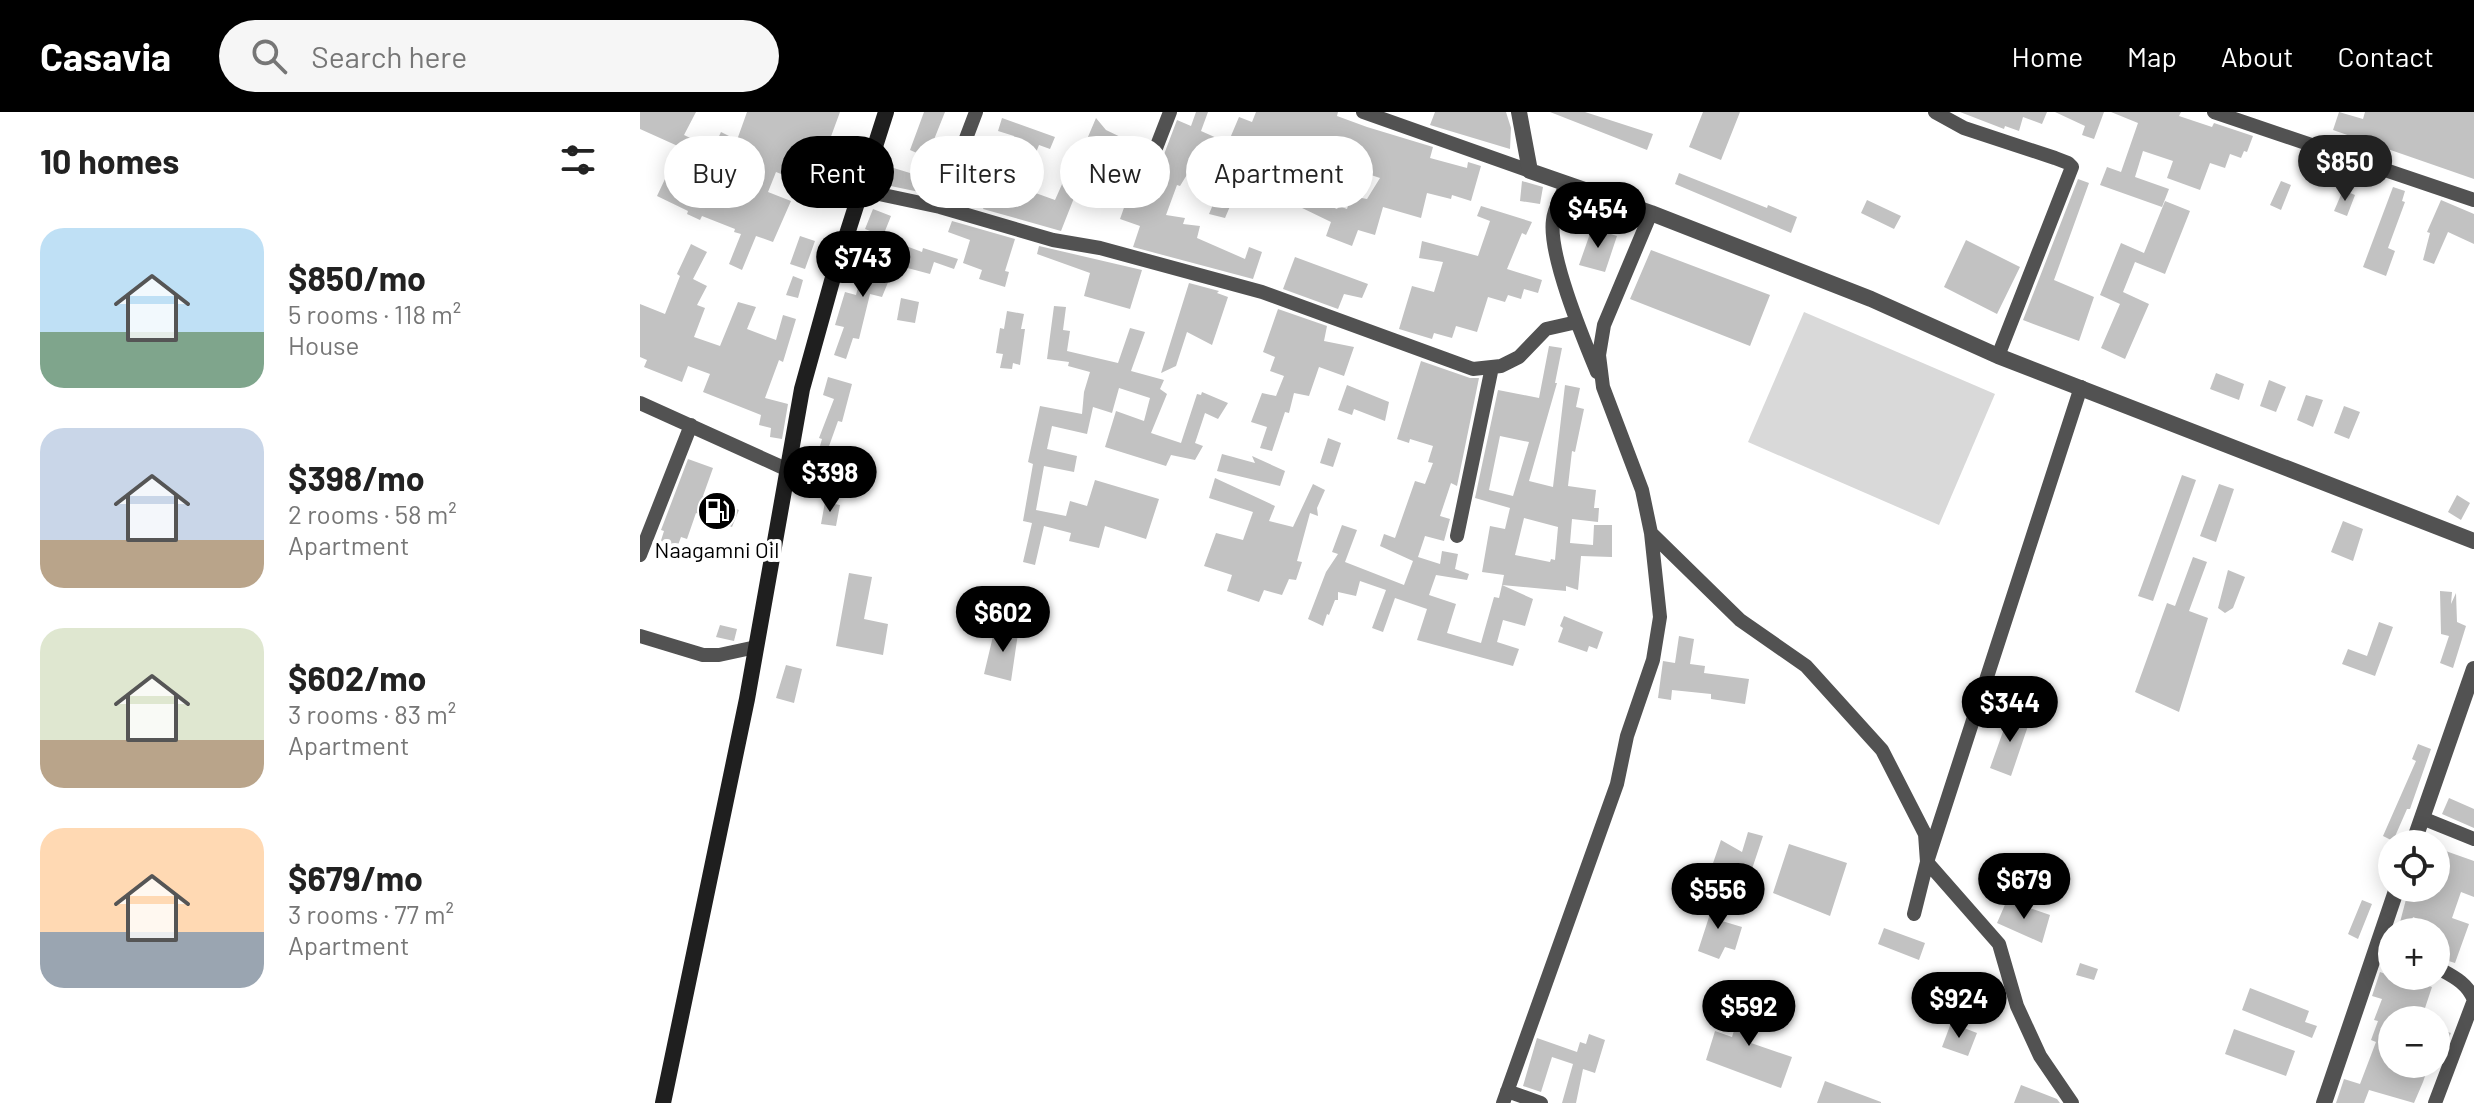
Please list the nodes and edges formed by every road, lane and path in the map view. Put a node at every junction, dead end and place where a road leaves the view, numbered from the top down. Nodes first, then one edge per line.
1 (886, 112) edge
2 (976, 112) edge
3 (1170, 112) edge
4 (1363, 112) edge
5 (1519, 112) edge
6 (1935, 112) edge
7 (2214, 112) edge
8 (878, 136) edge
9 (967, 136) edge
10 (1161, 136) edge
11 (1530, 171) junction
12 (1566, 184) junction
13 (2474, 200) edge
14 (854, 208) edge
15 (943, 208) edge
16 (1651, 213) junction
17 (1577, 322) junction
18 (1998, 356) junction
19 (1492, 367) junction
20 (1603, 387) junction
21 (2081, 387) junction
22 (640, 403) edge
23 (691, 425) junction
24 (786, 469) junction
25 (1651, 533) junction
26 (1457, 536) dead end
27 (2474, 541) edge
28 (640, 555) edge
29 (640, 636) edge
30 (756, 647) junction
31 (2474, 669) edge
32 (2422, 818) junction
33 (2418, 830) edge
34 (2474, 839) edge
35 (1927, 862) junction
36 (1914, 914) dead end
37 (2378, 962) edge
38 (2450, 975) edge
39 (1505, 1097) edge
40 (663, 1103) edge
41 (1541, 1103) edge
42 (2072, 1103) edge
43 (2324, 1103) edge
44 (2435, 1103) edge

1 - 8 main road
2 - 9 street
3 - 10 street
4 - 11 street
5 - 11 street
6 - 18 street
7 - 13 street
11 - 12 street
12 - 16 street
12 - 17 street
14 - 24 main road
15 - 19 street
16 - 18 street
16 - 20 street
17 - 19 street
17 - 20 street
18 - 21 street
19 - 26 street
20 - 25 street
21 - 27 street
21 - 35 street
22 - 23 street
23 - 24 street
23 - 28 street
24 - 30 main road
25 - 35 street
25 - 39 street
29 - 30 street
30 - 40 main road
31 - 32 street
32 - 33 street
32 - 34 street
35 - 36 street
35 - 42 street
37 - 43 street
38 - 44 street
39 - 41 street

